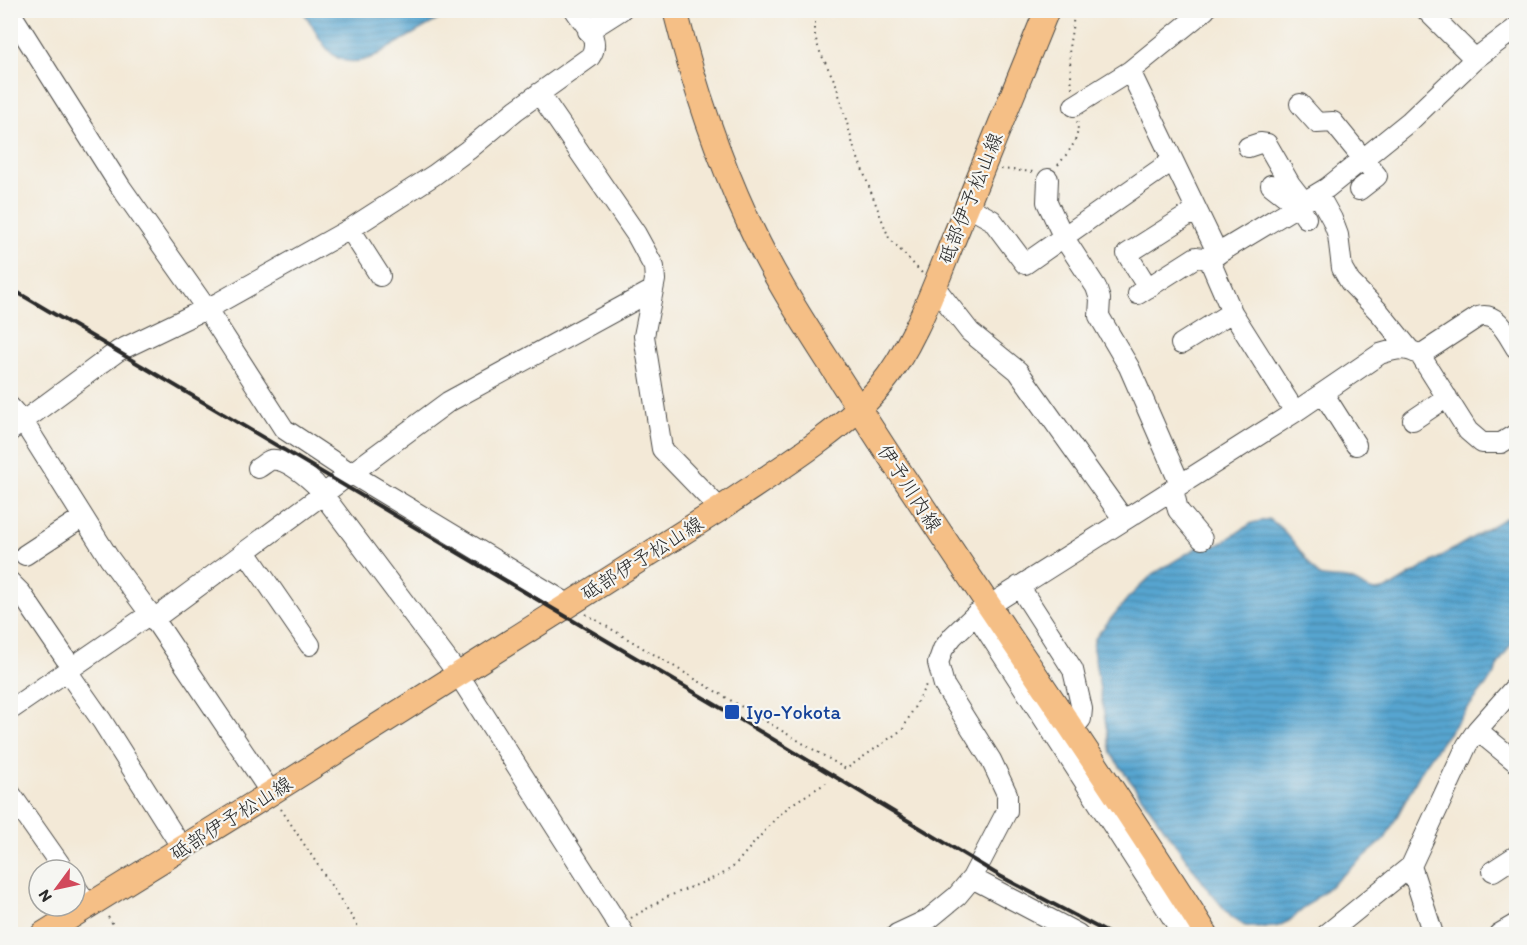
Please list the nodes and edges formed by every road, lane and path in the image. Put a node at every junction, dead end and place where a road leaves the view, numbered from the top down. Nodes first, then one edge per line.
1 (575, 10) edge
2 (621, 10) edge
3 (675, 10) edge
4 (815, 10) edge
5 (1047, 10) edge
6 (1075, 10) edge
7 (1205, 10) edge
8 (1426, 10) edge
9 (10, 12) edge
10 (1516, 28) edge
11 (588, 31) junction
12 (1475, 59) junction
13 (1130, 72) junction
14 (539, 93) junction
15 (1300, 104) dead end
16 (1074, 106) junction
17 (1248, 147) dead end
18 (1363, 159) junction
19 (1172, 161) junction
20 (984, 166) junction
21 (1048, 179) junction
22 (1271, 185) dead end
23 (1359, 190) dead end
24 (1306, 205) junction
25 (967, 206) junction
26 (1196, 210) junction
27 (350, 229) junction
28 (1064, 238) junction
29 (1214, 257) junction
30 (380, 276) dead end
31 (934, 286) junction
32 (653, 290) junction
33 (206, 308) junction
34 (1232, 312) junction
35 (1180, 344) dead end
36 (1516, 348) edge
37 (1414, 352) junction
38 (1323, 393) junction
39 (1447, 397) junction
40 (10, 407) edge
41 (859, 410) junction
42 (1295, 412) junction
43 (1413, 420) dead end
44 (17, 427) edge
45 (1516, 434) edge
46 (1356, 446) dead end
47 (258, 468) dead end
48 (352, 474) junction
49 (1177, 487) junction
50 (323, 496) junction
51 (720, 508) junction
52 (83, 517) junction
53 (1124, 520) junction
54 (1202, 539) dead end
55 (246, 552) junction
56 (25, 555) dead end
57 (10, 582) edge
58 (1019, 585) junction
59 (568, 604) junction
60 (982, 610) junction
61 (152, 616) junction
62 (310, 645) dead end
63 (938, 663) junction
64 (70, 669) junction
65 (458, 674) junction
66 (1516, 684) edge
67 (10, 710) edge
68 (1072, 730) junction
69 (1477, 730) junction
70 (1516, 762) edge
71 (826, 783) dead end
72 (10, 793) edge
73 (271, 793) junction
74 (182, 848) junction
75 (56, 858) edge
76 (1411, 866) junction
77 (972, 878) junction
78 (87, 897) edge
79 (93, 903) junction
80 (1516, 924) edge
81 (622, 930) edge
82 (43, 934) edge
83 (120, 934) edge
84 (363, 934) edge
85 (897, 934) edge
86 (1078, 934) edge
87 (1183, 934) edge
88 (1206, 934) edge
89 (1327, 934) edge
90 (1433, 934) edge
91 (1499, 934) edge

1 - 11 street
2 - 11 street
3 - 41 main road, 伊予川内線
4 - 31 path
5 - 20 main road, 砥部伊予松山線
6 - 16 path
7 - 13 street
8 - 12 street
9 - 33 street
10 - 12 street
11 - 14 street
12 - 18 street
13 - 16 street
13 - 19 street
14 - 27 street
14 - 32 street
15 - 18 street
16 - 21 path
17 - 24 street
18 - 23 street
18 - 24 street
19 - 26 street
19 - 28 street
20 - 21 path
20 - 25 main road, 砥部伊予松山線
21 - 28 street
22 - 24 street
24 - 29 street
24 - 37 street
25 - 28 street
25 - 31 main road, 砥部伊予松山線
26 - 29 street
26 - 29 street
27 - 30 street
27 - 33 street
28 - 49 street
29 - 34 street
31 - 41 main road, 砥部伊予松山線
31 - 53 street
32 - 48 street
32 - 51 street
33 - 44 street
33 - 48 street
34 - 35 street
34 - 42 street
36 - 37 street
37 - 38 street
37 - 39 street
38 - 42 street
38 - 46 street
39 - 43 street
39 - 45 street
40 - 44 street
41 - 51 main road, 砥部伊予松山線
41 - 60 main road, 伊予川内線
42 - 49 street
44 - 52 street
47 - 50 street
48 - 50 street
48 - 59 street
49 - 53 street
49 - 54 street
50 - 55 street
50 - 65 street
51 - 59 main road, 砥部伊予松山線
52 - 56 street
52 - 61 street
53 - 58 street
55 - 61 street
55 - 62 street
57 - 64 street
58 - 60 street
58 - 68 street
59 - 63 path
59 - 65 main road, 砥部伊予松山線
60 - 63 street
60 - 68 main road, 伊予川内線
60 - 87 street
61 - 64 street
61 - 73 street
63 - 77 street
64 - 67 street
64 - 74 street
65 - 73 main road, 砥部伊予松山線
65 - 81 street
66 - 69 street
68 - 88 main road, 伊予川内線
69 - 70 street
69 - 76 street
71 - 81 path
72 - 75 street
73 - 74 main road, 砥部伊予松山線
73 - 84 path
74 - 79 main road, 砥部伊予松山線
76 - 89 street
76 - 90 street
77 - 85 street
77 - 86 street
78 - 79 street
79 - 82 main road, 砥部伊予松山線
79 - 83 path
80 - 91 street

